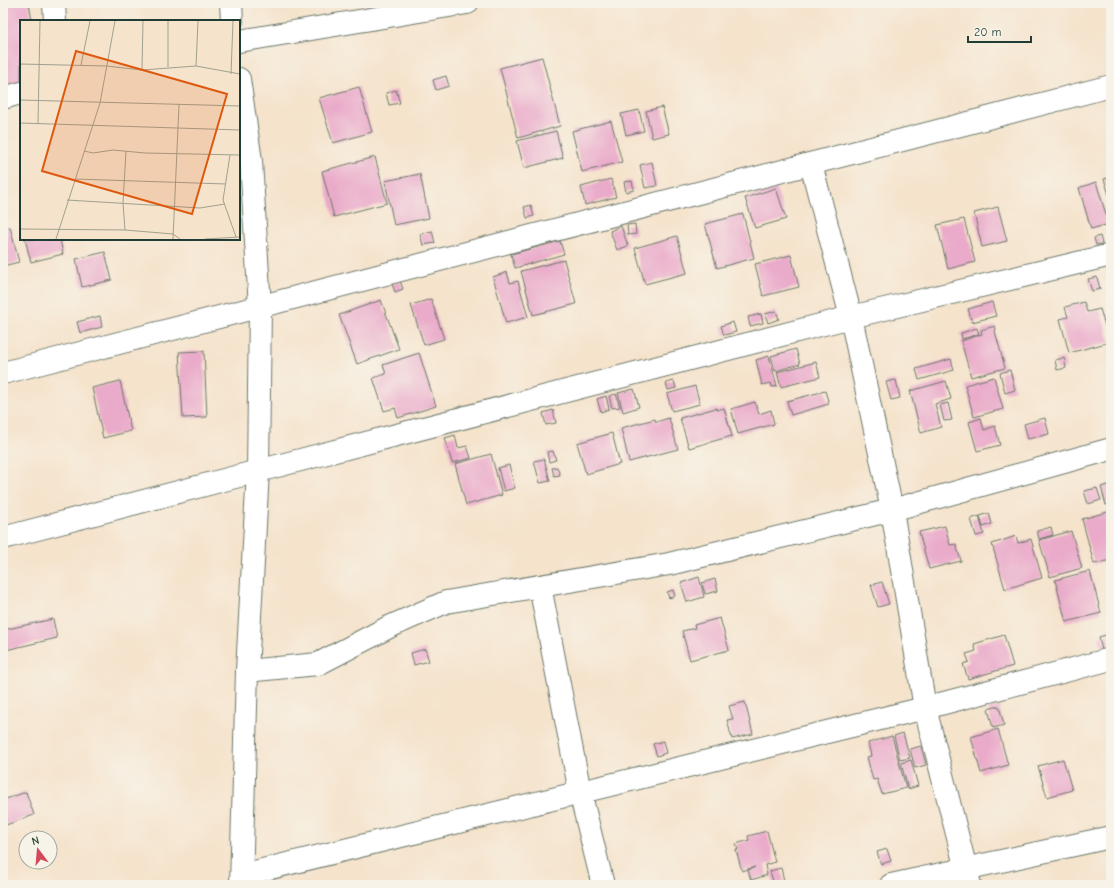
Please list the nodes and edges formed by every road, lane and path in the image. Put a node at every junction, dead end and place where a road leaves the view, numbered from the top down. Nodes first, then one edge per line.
1 (54, 3) edge
2 (231, 3) edge
3 (467, 3) edge
4 (55, 20) edge
5 (232, 20) edge
6 (240, 41) edge
7 (240, 86) edge
8 (1111, 86) edge
9 (20, 93) edge
10 (3, 98) edge
11 (811, 164) junction
12 (1111, 255) edge
13 (260, 307) junction
14 (851, 317) junction
15 (3, 373) edge
16 (1111, 449) edge
17 (258, 471) junction
18 (892, 510) junction
19 (3, 538) edge
20 (540, 586) junction
21 (1111, 659) edge
22 (247, 671) junction
23 (925, 708) junction
24 (580, 792) junction
25 (1111, 837) edge
26 (967, 877) edge
27 (241, 880) edge
28 (603, 885) edge
29 (891, 885) edge

1 - 4 street
2 - 5 street
3 - 6 street
7 - 13 street
8 - 11 street
9 - 10 street
11 - 13 street
11 - 14 street
12 - 14 street
13 - 15 street
13 - 17 street
14 - 17 street
14 - 18 street
16 - 18 street
17 - 19 street
17 - 22 street
18 - 20 street
18 - 23 street
20 - 22 street
20 - 24 street
21 - 23 street
22 - 27 street
23 - 24 street
23 - 26 street
24 - 27 street
24 - 28 street
25 - 26 street
26 - 29 street

